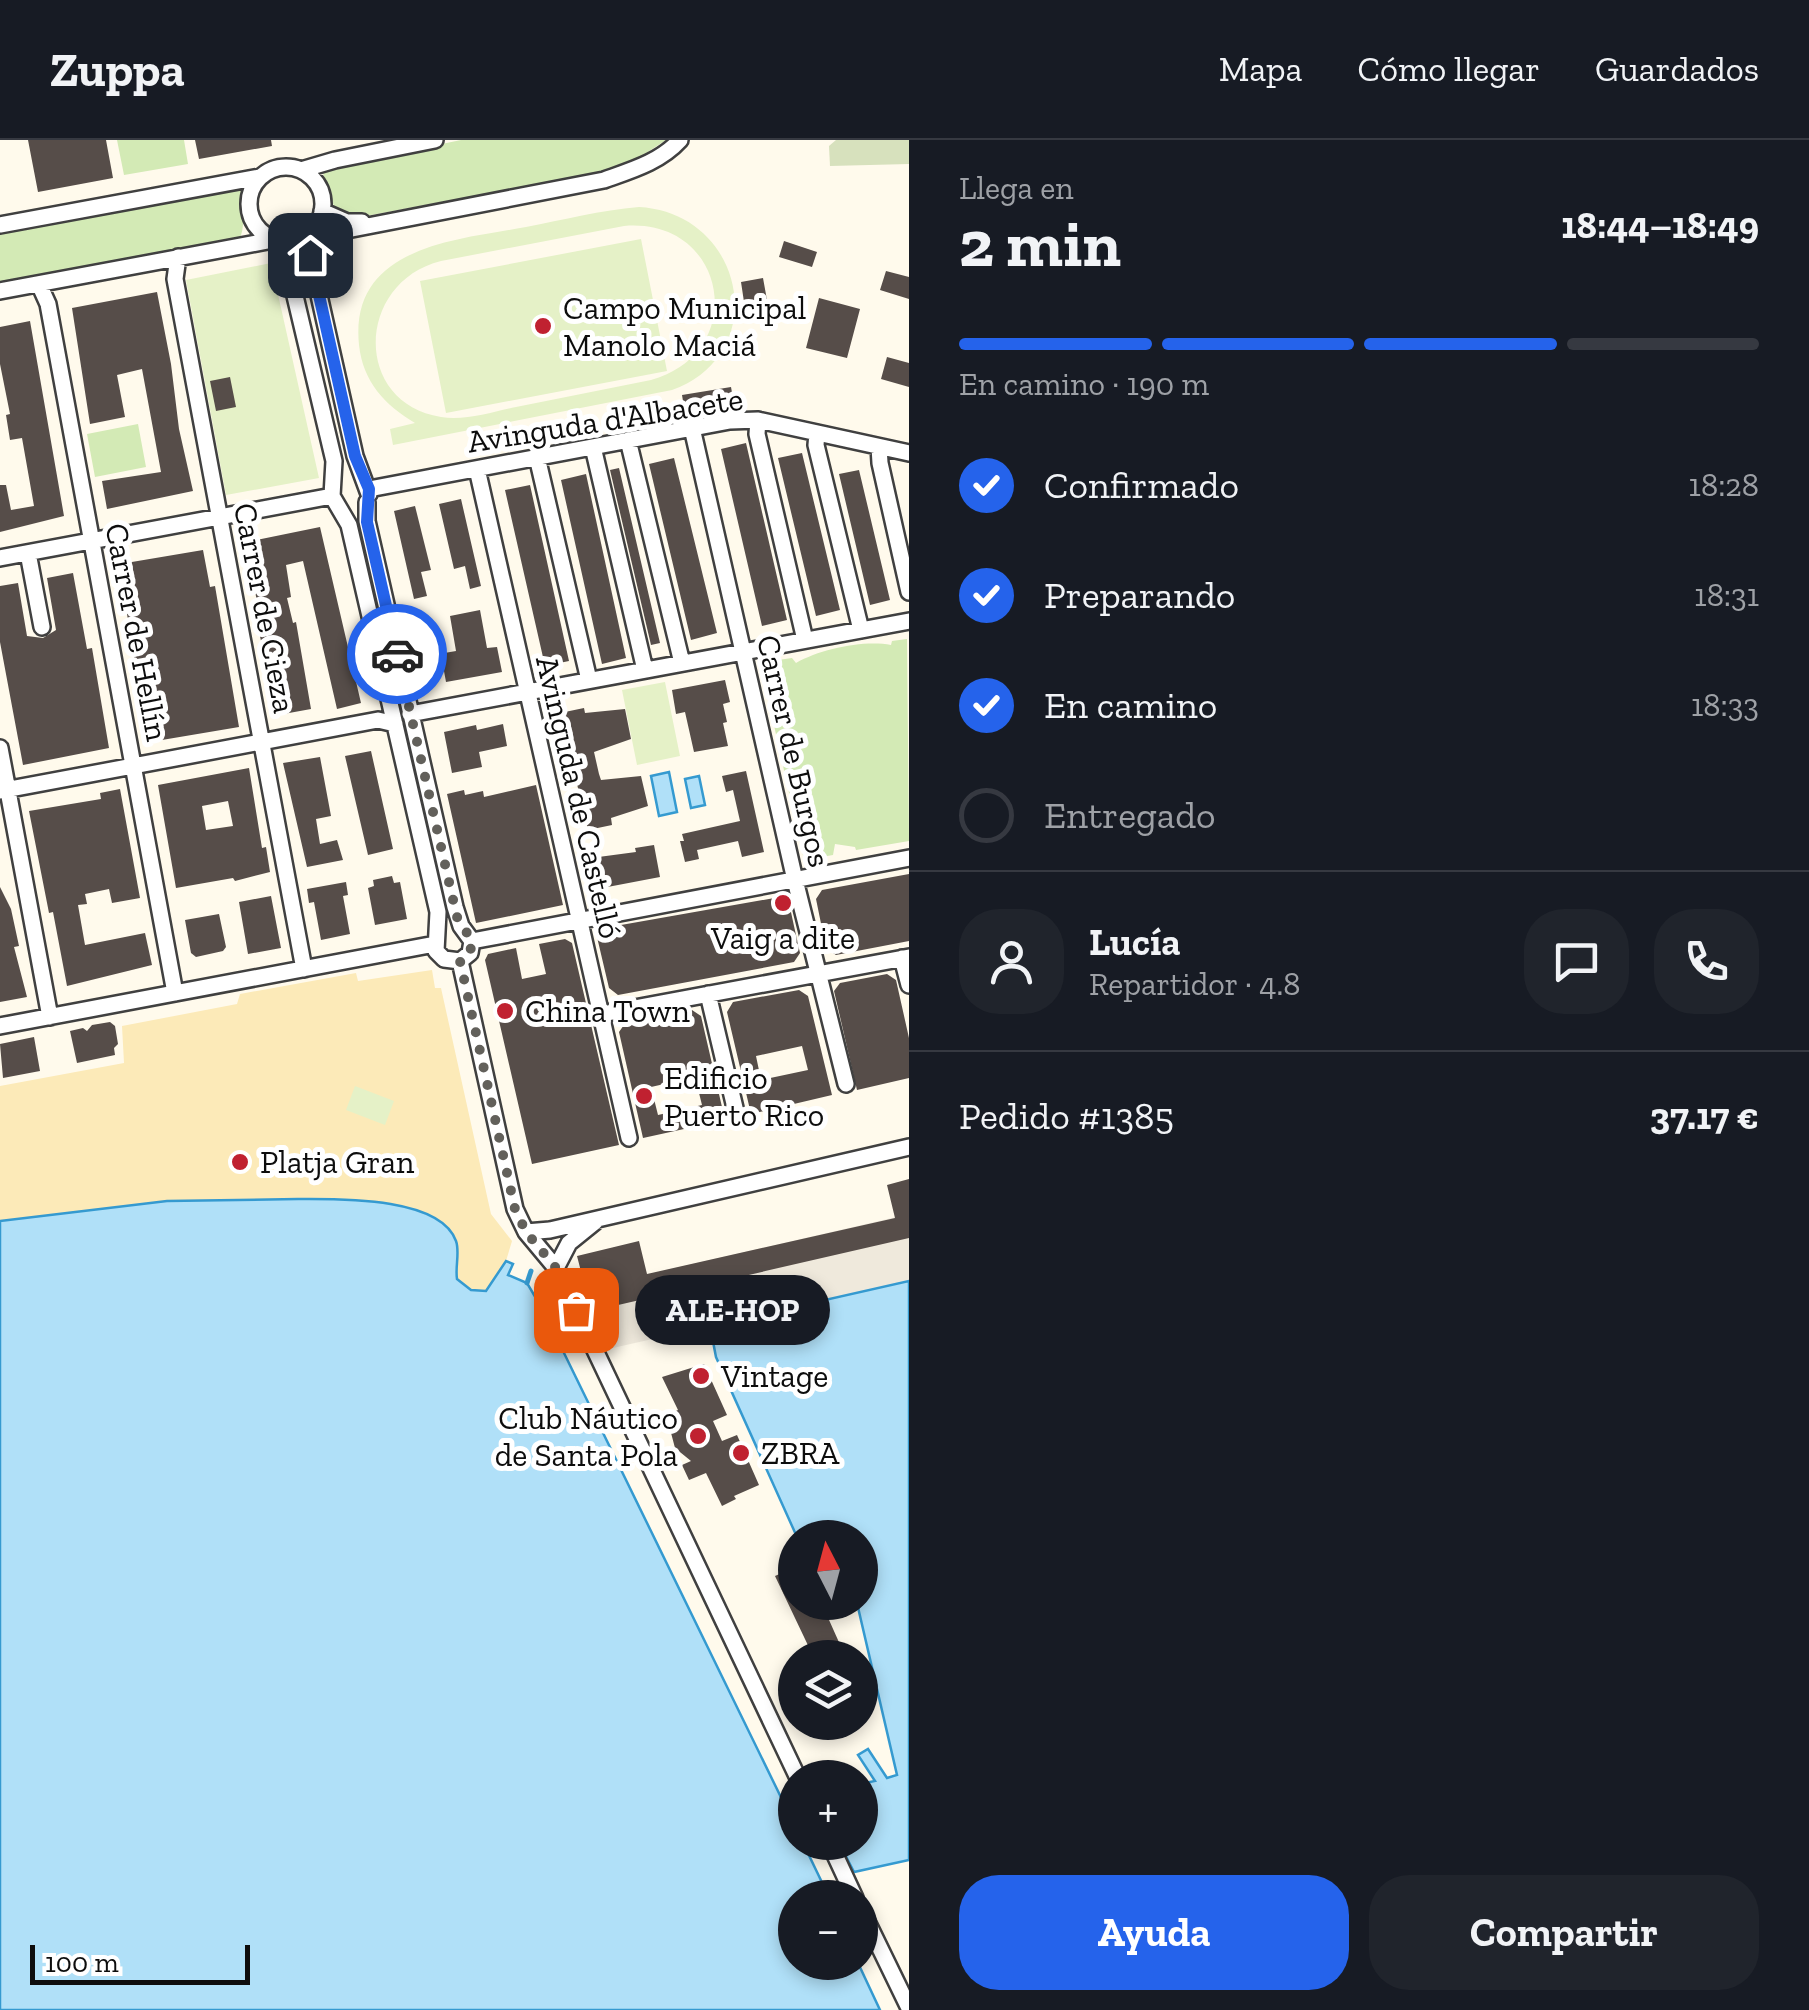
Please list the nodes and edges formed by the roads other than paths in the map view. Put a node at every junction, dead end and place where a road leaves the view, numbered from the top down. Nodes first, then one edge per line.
1 (435, 140) edge
2 (680, 140) edge
3 (301, 170) junction
4 (260, 177) junction
5 (322, 211) junction
6 (380, 222) junction
7 (0, 224) edge
8 (310, 233) junction
9 (278, 240) junction
10 (178, 257) junction
11 (39, 284) junction
12 (0, 291) edge
13 (758, 420) junction
14 (692, 428) junction
15 (817, 433) junction
16 (628, 440) junction
17 (879, 446) junction
18 (593, 447) junction
19 (909, 453) edge
20 (538, 457) junction
21 (477, 468) junction
22 (366, 490) junction
23 (336, 495) junction
24 (219, 517) junction
25 (92, 541) junction
26 (28, 553) junction
27 (0, 558) edge
28 (909, 592) edge
29 (909, 621) edge
30 (42, 626) dead end
31 (861, 630) junction
32 (805, 640) junction
33 (742, 652) junction
34 (682, 663) junction
35 (646, 670) junction
36 (589, 680) junction
37 (525, 692) junction
38 (410, 714) junction
39 (395, 724) junction
40 (262, 742) junction
41 (0, 748) edge
42 (134, 766) junction
43 (4, 790) edge
44 (909, 858) edge
45 (795, 880) junction
46 (579, 921) junction
47 (461, 926) junction
48 (437, 938) junction
49 (472, 941) junction
50 (906, 958) edge
51 (460, 961) junction
52 (304, 969) junction
53 (820, 974) junction
54 (909, 984) edge
55 (175, 994) junction
56 (708, 994) junction
57 (602, 1014) junction
58 (50, 1017) junction
59 (0, 1026) edge
60 (846, 1084) dead end
61 (736, 1112) dead end
62 (629, 1138) dead end
63 (909, 1147) edge
64 (600, 1218) junction
65 (526, 1232) junction
66 (556, 1268) junction
67 (789, 1760) edge
68 (878, 1944) edge
69 (909, 2008) edge

1 - 3 street
2 - 6 street
3 - 4 street
3 - 5 street
4 - 7 street
4 - 9 street
5 - 6 street
5 - 8 street
6 - 8 street
8 - 9 street
8 - 22 street
9 - 10 street
9 - 23 street
10 - 11 street
10 - 24 street, Carrer de Cieza
11 - 12 street
11 - 25 street, Carrer de Hellín
13 - 14 street, Avinguda d'Albacete
13 - 15 street, Avinguda d'Albacete
13 - 32 street
14 - 16 street, Avinguda d'Albacete
14 - 33 street, Carrer de Burgos
15 - 17 street, Avinguda d'Albacete
15 - 31 street
16 - 18 street, Avinguda d'Albacete
16 - 34 street
17 - 19 street, Avinguda d'Albacete
17 - 28 street
18 - 20 street, Avinguda d'Albacete
18 - 35 street
20 - 21 street, Avinguda d'Albacete
20 - 36 street
21 - 22 street, Avinguda d'Albacete
21 - 37 street, Avinguda de Castelló
22 - 23 street
22 - 23 street
22 - 38 street
23 - 24 street
23 - 39 street
24 - 25 street
24 - 40 street, Carrer de Cieza
25 - 26 street
25 - 42 street, Carrer de Hellín
26 - 27 street
26 - 30 street
29 - 31 street
31 - 32 street
32 - 33 street
33 - 34 street
33 - 45 street, Carrer de Burgos
34 - 35 street
35 - 36 street
36 - 37 street
37 - 38 street
37 - 46 street, Avinguda de Castelló
38 - 47 street
39 - 40 street
39 - 48 street
40 - 42 street
40 - 52 street, Carrer de Cieza
41 - 43 street
42 - 43 street
42 - 55 street, Carrer de Hellín
43 - 58 street
44 - 45 street
45 - 46 street
45 - 53 street, Carrer de Burgos
46 - 49 street
46 - 57 street, Avinguda de Castelló
47 - 48 street
47 - 49 street
48 - 51 street
48 - 52 street
49 - 51 street
50 - 53 street
50 - 54 street
51 - 65 street
52 - 55 street
53 - 56 street
53 - 60 street, Carrer de Burgos
55 - 58 street
56 - 57 street
56 - 61 street
57 - 62 street, Avinguda de Castelló
58 - 59 street
63 - 64 street
64 - 65 street
64 - 66 street
65 - 66 street
66 - 67 street
68 - 69 street

